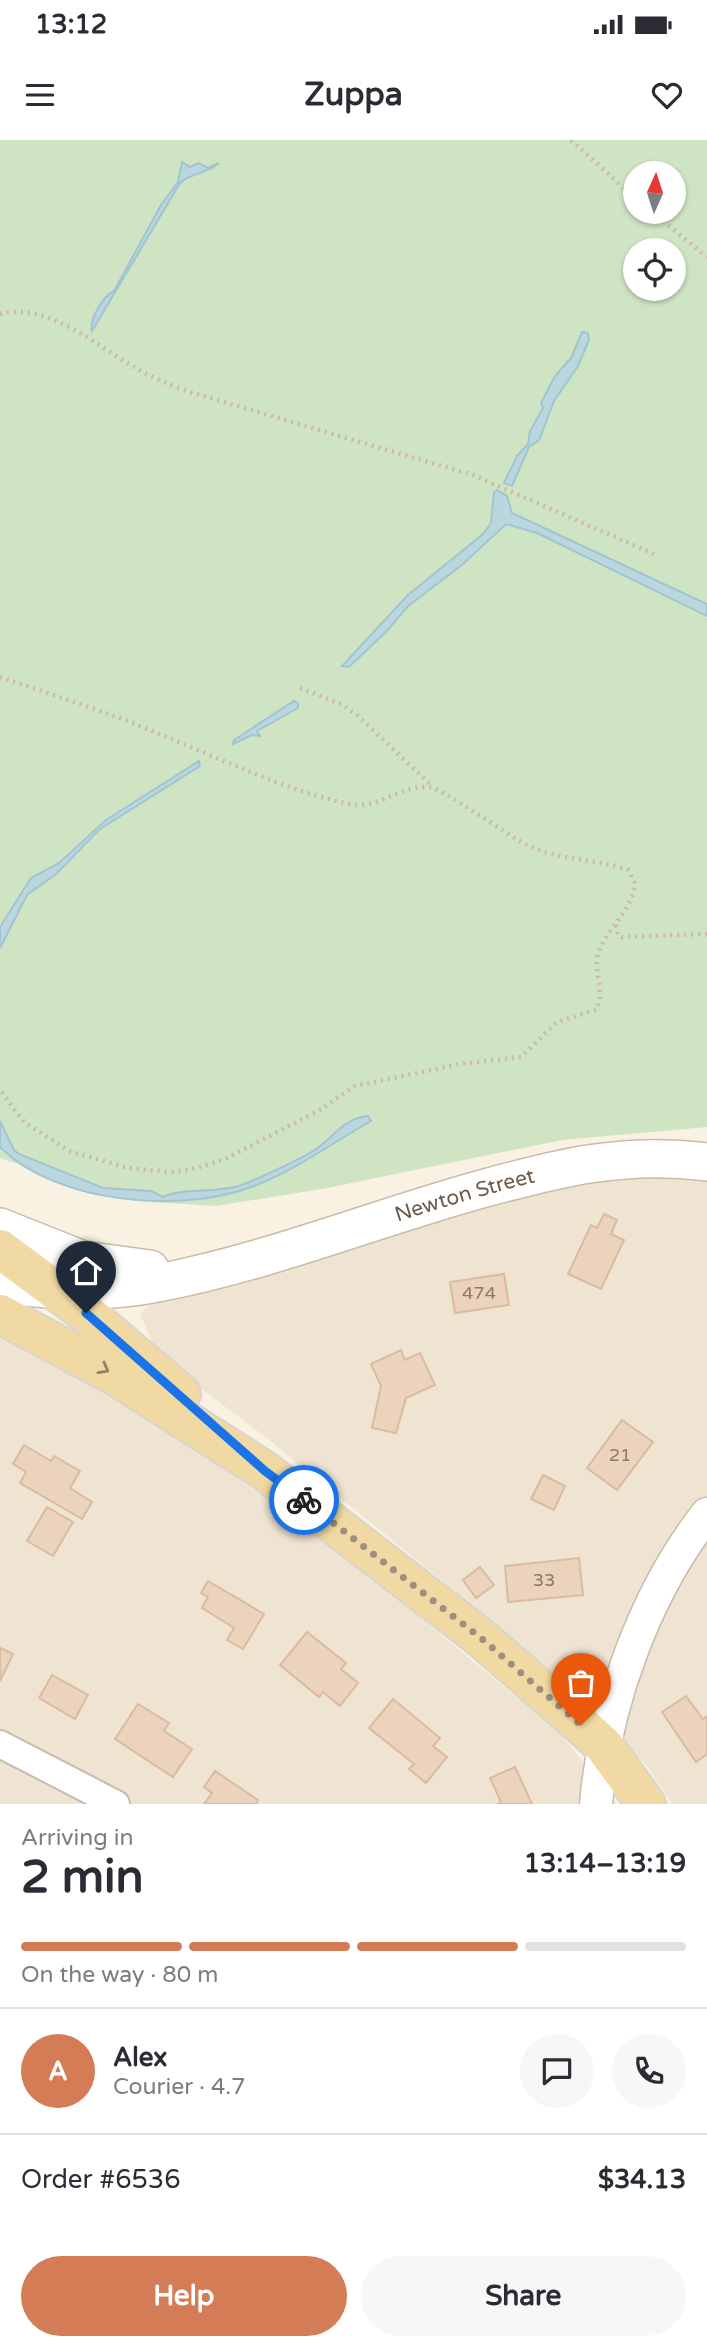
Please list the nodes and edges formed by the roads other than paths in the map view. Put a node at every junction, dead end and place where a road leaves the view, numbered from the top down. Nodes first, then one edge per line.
1 (707, 1162) edge
2 (0, 1227) edge
3 (0, 1249) edge
4 (228, 1267) junction
5 (0, 1284) edge
6 (57, 1290) junction
7 (0, 1314) edge
8 (265, 1471) junction
9 (707, 1514) edge
10 (0, 1744) edge
11 (604, 1746) junction
12 (116, 1804) edge
13 (596, 1804) edge
14 (646, 1804) edge

1 - 4 main road, Newton Street
2 - 4 main road, Newton Street
3 - 6 main road
4 - 6 main road, Newton Street
5 - 6 main road, Newton Street
6 - 8 main road
7 -> 8 main road
8 - 11 main road
9 - 11 street
10 - 12 street
11 - 13 street
11 - 14 main road

